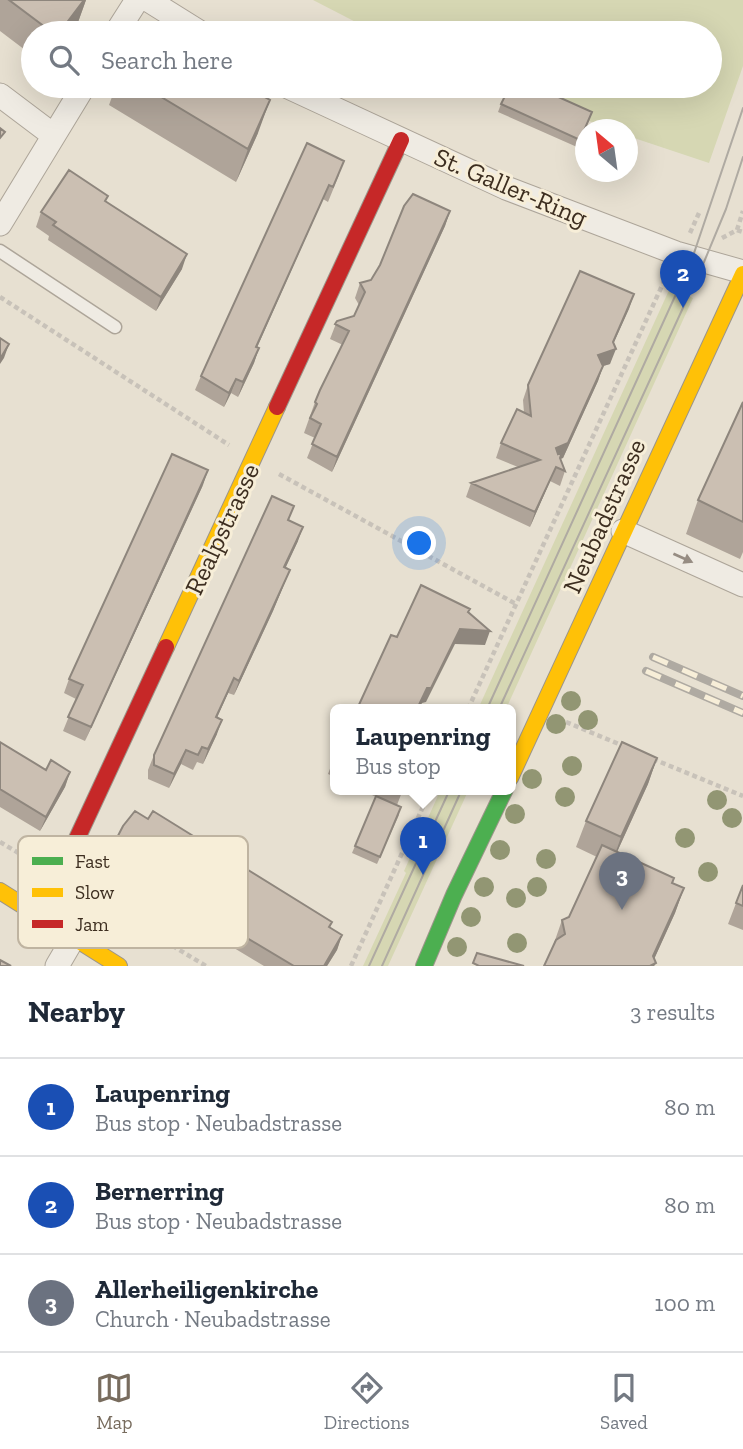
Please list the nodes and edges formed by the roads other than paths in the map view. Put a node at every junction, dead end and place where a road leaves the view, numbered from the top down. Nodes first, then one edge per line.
1 (137, 0) edge
2 (148, 0) edge
3 (124, 21) edge
4 (182, 21) edge
5 (0, 95) edge
6 (76, 98) edge
7 (312, 98) edge
8 (53, 135) junction
9 (401, 140) junction
10 (0, 224) edge
11 (0, 251) edge
12 (743, 273) edge
13 (115, 327) dead end
14 (623, 531) junction
15 (743, 585) edge
16 (516, 766) edge
17 (502, 795) edge
18 (79, 836) edge
19 (0, 891) edge
20 (18, 902) edge
21 (68, 948) edge
22 (91, 948) edge
23 (57, 966) edge
24 (119, 966) edge
25 (424, 966) edge

1 - 3 street
2 - 4 street
5 - 8 street
6 - 8 street
7 - 9 street, St. Galler-Ring
8 - 10 street
9 - 12 street, St. Galler-Ring
9 - 18 street, Realpstrasse
11 - 13 lane
12 - 14 street, Neubadstrasse
14 -> 15 street
14 - 16 street, Neubadstrasse
17 - 25 street
19 - 20 street
21 - 23 street
22 - 24 street

